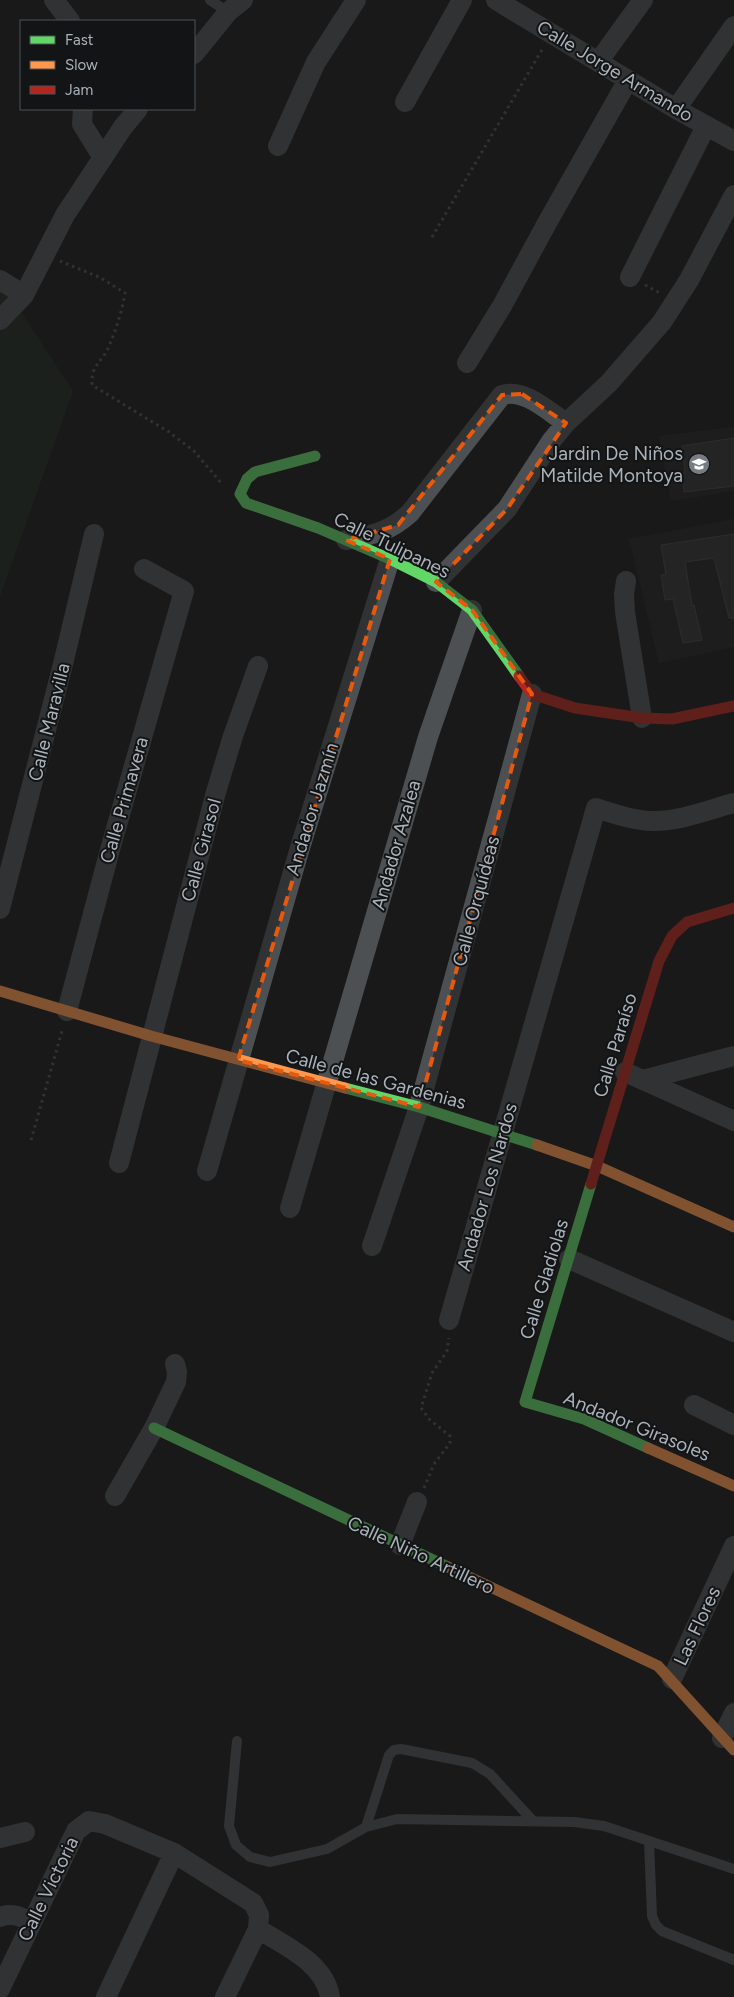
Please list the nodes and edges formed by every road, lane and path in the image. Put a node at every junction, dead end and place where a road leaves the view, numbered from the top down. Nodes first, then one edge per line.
1 (54, 0) edge
2 (210, 0) edge
3 (356, 0) edge
4 (462, 0) edge
5 (496, 0) edge
6 (644, 0) edge
7 (236, 6) edge
8 (526, 7) edge
9 (69, 20) edge
10 (734, 26) edge
11 (552, 34) junction
12 (195, 53) edge
13 (598, 62) junction
14 (628, 80) junction
15 (405, 102) dead end
16 (676, 108) junction
17 (83, 110) edge
18 (137, 110) edge
19 (706, 126) junction
20 (734, 141) edge
21 (278, 146) dead end
22 (103, 158) junction
23 (734, 195) edge
24 (432, 237) dead end
25 (46, 256) junction
26 (630, 277) joint
27 (0, 280) edge
28 (24, 295) junction
29 (676, 301) junction
30 (0, 320) edge
31 (467, 363) dead end
32 (566, 423) junction
33 (316, 456) dead end
34 (240, 494) junction
35 (94, 534) dead end
36 (346, 540) junction
37 (390, 559) junction
38 (144, 569) dead end
39 (626, 581) dead end
40 (436, 582) junction
41 (472, 610) junction
42 (258, 666) dead end
43 (532, 694) junction
44 (734, 706) edge
45 (642, 718) junction
46 (734, 803) edge
47 (734, 908) edge
48 (0, 909) edge
49 (0, 991) edge
50 (67, 1011) junction
51 (151, 1036) junction
52 (734, 1056) edge
53 (238, 1060) junction
54 (634, 1076) junction
55 (328, 1083) junction
56 (419, 1107) junction
57 (734, 1122) edge
58 (504, 1133) junction
59 (31, 1140) dead end
60 (119, 1163) dead end
61 (597, 1166) junction
62 (207, 1170) dead end
63 (290, 1208) dead end
64 (734, 1227) edge
65 (372, 1246) dead end
66 (568, 1258) junction
67 (449, 1320) joint
68 (734, 1332) edge
69 (175, 1364) dead end
70 (525, 1402) joint
71 (694, 1404) dead end
72 (734, 1425) edge
73 (154, 1428) junction
74 (734, 1486) edge
75 (115, 1496) dead end
76 (418, 1502) joint
77 (400, 1545) junction
78 (734, 1546) edge
79 (672, 1679) junction
80 (734, 1713) edge
81 (237, 1741) dead end
82 (728, 1744) edge
83 (533, 1821) junction
84 (366, 1828) junction
85 (25, 1832) dead end
86 (0, 1838) edge
87 (649, 1841) junction
88 (174, 1853) junction
89 (734, 1869) edge
90 (0, 1917) edge
91 (32, 1922) junction
92 (258, 1929) junction
93 (734, 1960) edge
94 (0, 1989) edge
95 (329, 1992) edge
96 (106, 1997) edge
97 (225, 1997) edge

1 - 9 street
2 - 7 lane
3 - 21 street
4 - 15 street
5 - 8 street, Calle Jorge Armando
6 - 13 street
7 - 12 street
8 - 11 street, Calle Jorge Armando
10 - 16 street
11 - 13 street, Calle Jorge Armando
11 - 24 path
13 - 14 street, Calle Jorge Armando
14 - 16 street, Calle Jorge Armando
14 - 31 street
16 - 19 street, Calle Jorge Armando
17 - 22 street
18 - 22 street
19 - 20 street, Calle Jorge Armando
19 - 26 street
22 - 25 street
23 - 29 street
25 - 28 street
25 - 34 path
26 - 29 path
27 - 28 street
28 - 30 street
29 - 32 street
32 - 36 street
32 - 40 street
33 - 34 street
34 - 36 street, Calle Tulipanes
35 - 48 street, Calle Maravilla
36 - 37 street, Calle Tulipanes
37 - 40 street, Calle Tulipanes
37 - 53 street, Andador Jazmín
38 - 50 street, Calle Primavera
39 - 45 street
40 - 41 street, Calle Tulipanes
41 - 43 street, Calle Tulipanes
41 - 55 street, Andador Azalea
42 - 51 street, Calle Girasol
43 - 45 street
43 - 56 street, Calle Orquídeas
44 - 45 street
46 - 58 street, Andador Los Nardos
47 - 54 street, Calle Paraíso
49 - 50 street, Calle de las Gardenias
50 - 51 street, Calle de las Gardenias
50 - 59 path
51 - 53 street, Calle de las Gardenias
51 - 60 street, Calle Girasol
52 - 54 street
53 - 55 street, Calle de las Gardenias
53 - 62 street, Andador Jazmín
54 - 57 street
54 - 61 street, Calle Paraíso
55 - 56 street, Calle de las Gardenias
55 - 63 street, Andador Azalea
56 - 58 street, Calle de las Gardenias
56 - 65 street, Calle Orquídeas
58 - 61 street, Calle de las Gardenias
58 - 67 street, Andador Los Nardos
61 - 64 street, Calle de las Gardenias
61 - 66 street, Calle Gladiolas
66 - 68 street
66 - 70 street, Calle Gladiolas
67 - 76 path
69 - 73 street
70 - 74 street, Andador Girasoles
71 - 72 street
73 - 75 street
73 - 77 street, Calle Niño Artillero
76 - 77 street
77 - 79 street, Calle Niño Artillero
78 - 79 street, Las Flores
79 - 82 street, Calle Niño Artillero
80 - 82 street
81 - 84 lane
83 - 84 lane
83 - 84 lane
83 - 87 lane
85 - 86 street
87 - 89 lane
87 - 93 lane
88 - 91 street, Calle Victoria
88 - 92 street
88 - 96 street
90 - 91 street
91 - 94 street, Calle Victoria
92 - 95 street
92 - 97 street

